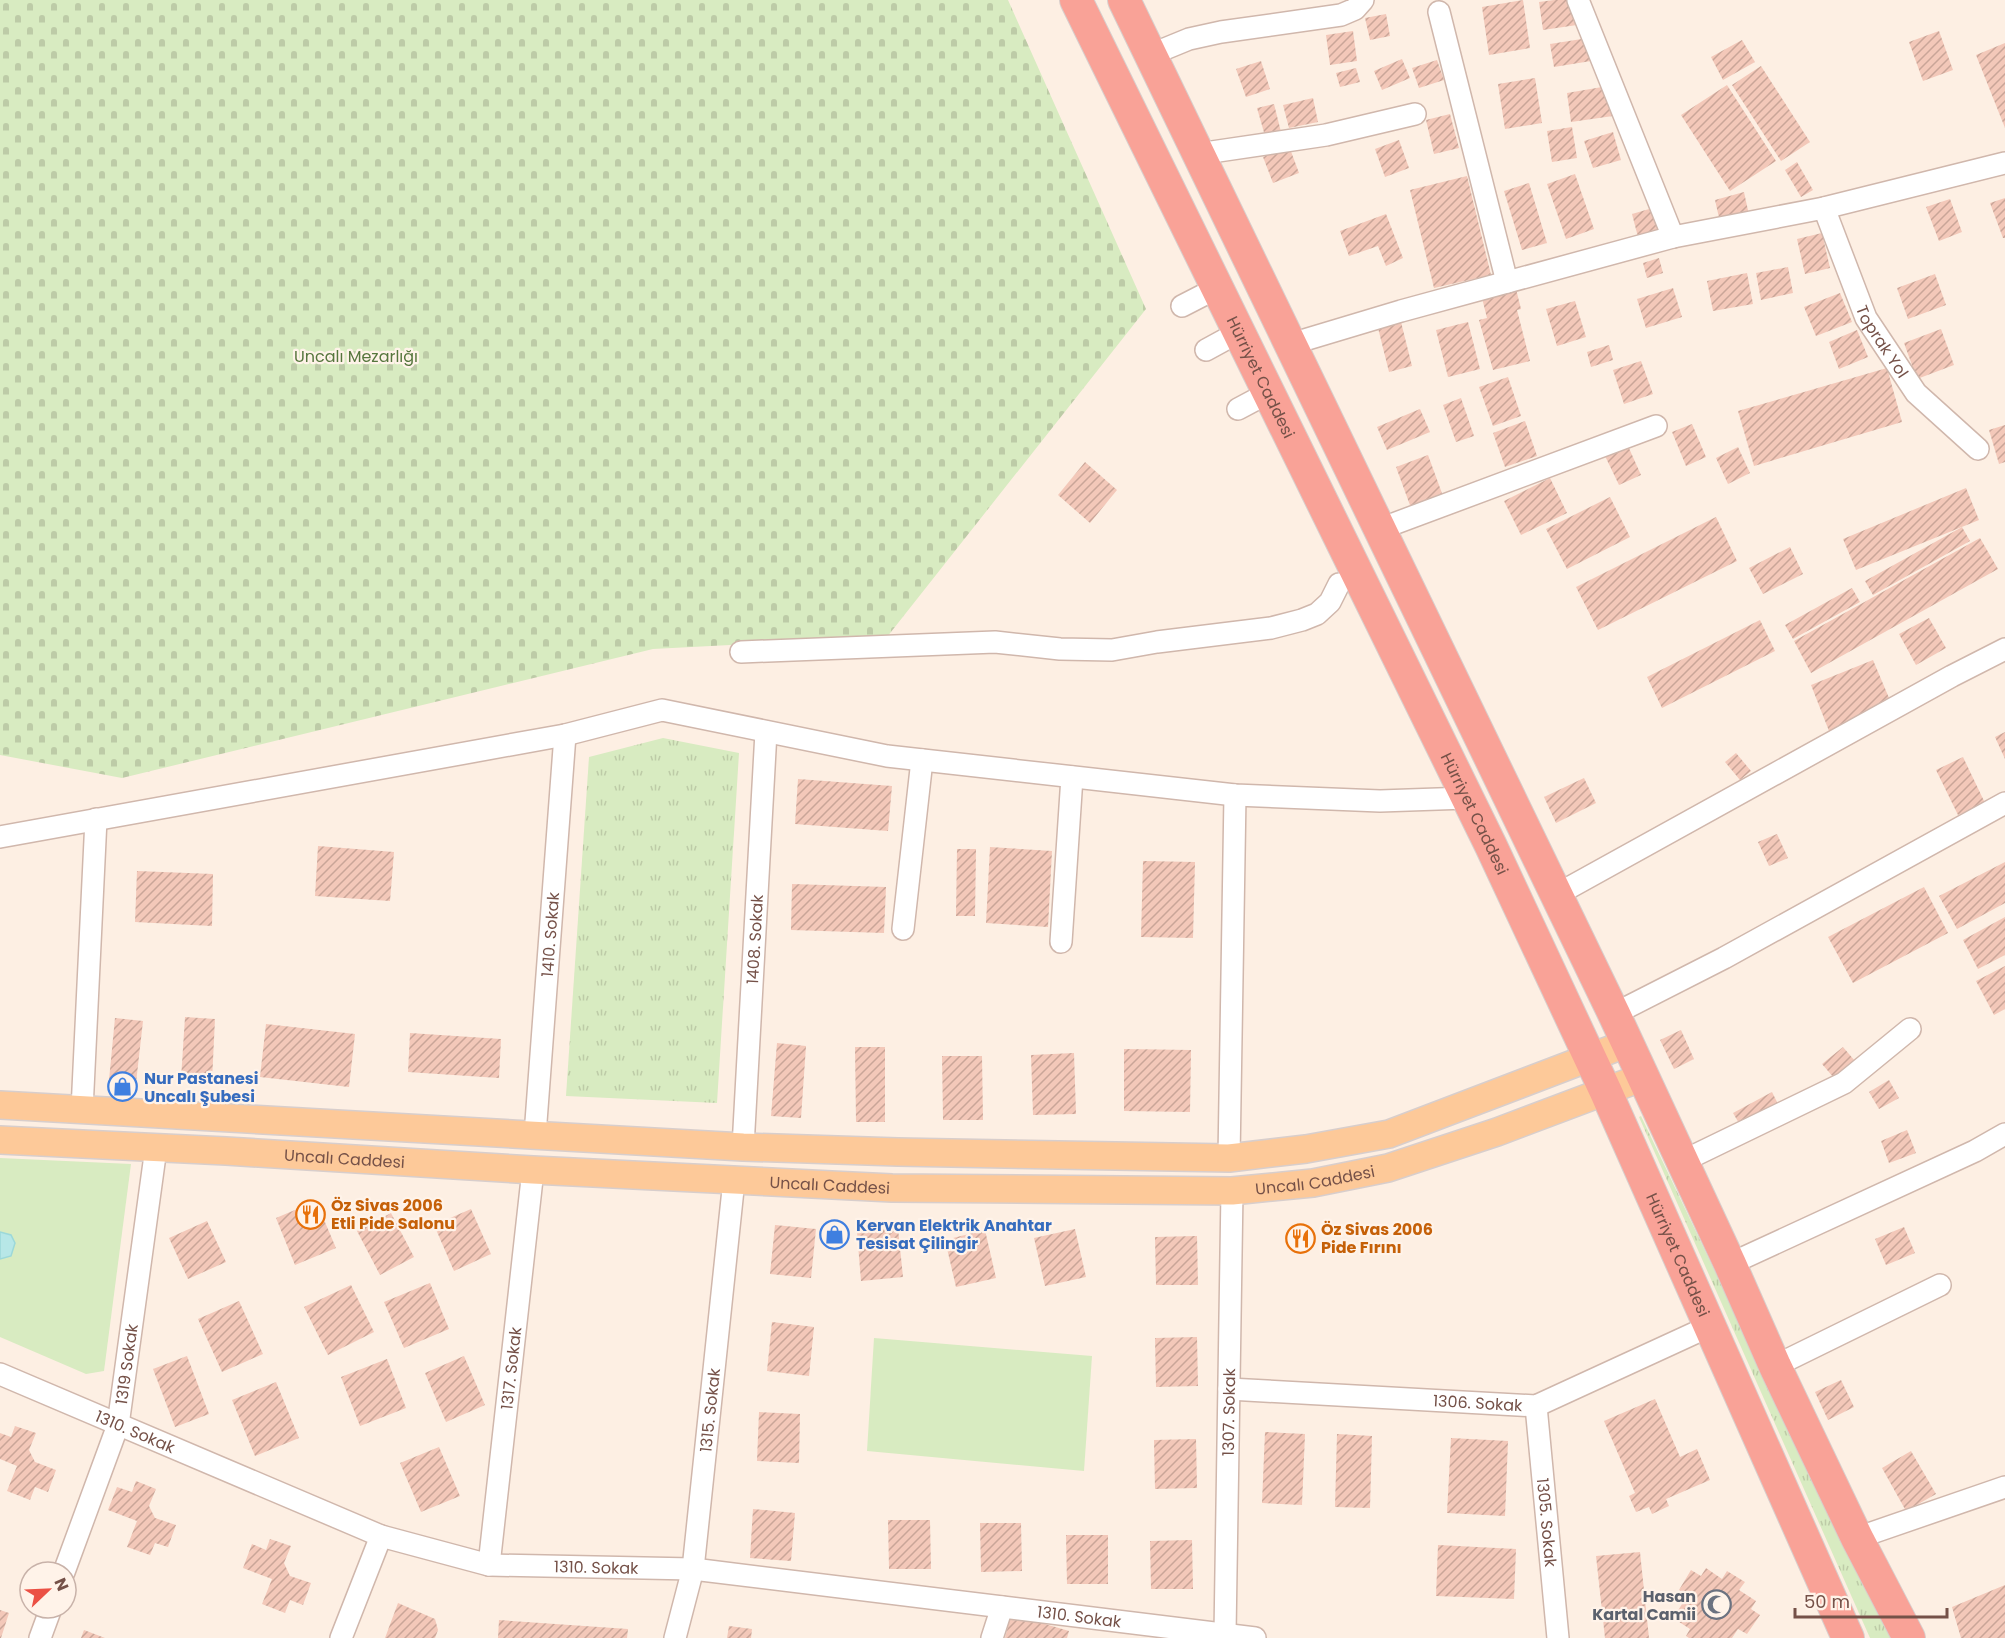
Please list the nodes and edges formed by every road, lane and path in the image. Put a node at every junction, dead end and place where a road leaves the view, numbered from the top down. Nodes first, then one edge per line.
1 (1076, 0) edge
2 (1124, 0) edge
3 (1363, 0) edge
4 (1578, 0) edge
5 (1440, 12) dead end
6 (1150, 55) junction
7 (1415, 114) dead end
8 (1198, 154) junction
9 (2005, 163) edge
10 (1824, 208) junction
11 (1673, 237) junction
12 (1507, 282) junction
13 (1217, 288) junction
14 (1182, 306) dead end
15 (1239, 332) junction
16 (1291, 344) junction
17 (1206, 350) dead end
18 (1268, 393) junction
19 (1238, 409) dead end
20 (1656, 426) dead end
21 (1978, 449) dead end
22 (1380, 528) junction
23 (1339, 584) dead end
24 (2005, 649) edge
25 (741, 652) dead end
26 (766, 732) junction
27 (565, 735) junction
28 (922, 760) junction
29 (1072, 777) junction
30 (1235, 795) junction
31 (1467, 798) junction
32 (2005, 803) edge
33 (96, 819) junction
34 (0, 837) edge
35 (1556, 895) junction
36 (903, 929) dead end
37 (1061, 942) dead end
38 (1614, 1014) junction
39 (1910, 1029) dead end
40 (1628, 1043) junction
41 (1590, 1059) junction
42 (1644, 1077) junction
43 (1606, 1092) junction
44 (0, 1105) edge
45 (82, 1110) junction
46 (2005, 1134) edge
47 (535, 1135) junction
48 (0, 1140) edge
49 (743, 1147) junction
50 (156, 1148) junction
51 (1228, 1158) junction
52 (1683, 1161) junction
53 (533, 1170) junction
54 (734, 1180) junction
55 (1232, 1191) junction
56 (1730, 1264) junction
57 (1940, 1285) dead end
58 (1710, 1326) junction
59 (1774, 1366) junction
60 (0, 1374) edge
61 (1228, 1389) junction
62 (1536, 1406) junction
63 (117, 1425) junction
64 (2005, 1487) edge
65 (381, 1536) junction
66 (1857, 1538) junction
67 (68, 1560) edge
68 (489, 1565) junction
69 (693, 1569) junction
70 (1002, 1607) junction
71 (47, 1620) edge
72 (1225, 1634) junction
73 (40, 1638) edge
74 (341, 1638) edge
75 (675, 1638) edge
76 (992, 1638) edge
77 (1255, 1638) edge
78 (1558, 1638) edge
79 (1848, 1638) edge
80 (1909, 1638) edge

1 - 13 highway, Hürriyet Caddesi
2 - 6 highway
3 - 6 street
4 - 11 street
5 - 12 street
6 - 8 highway
7 - 8 street
8 - 16 highway
9 - 10 street
10 - 11 street
10 - 21 street, Toprak Yol
11 - 12 street
12 - 16 street
13 - 14 street
13 - 15 highway, Hürriyet Caddesi
15 - 17 street
15 - 18 highway, Hürriyet Caddesi
16 - 22 highway
18 - 19 street
18 - 31 highway, Hürriyet Caddesi
20 - 22 street
22 - 35 highway
23 - 25 street
24 - 35 street
26 - 27 street
26 - 28 street
26 - 49 street, 1408. Sokak
27 - 33 street
27 - 47 street, 1410. Sokak
28 - 29 street
28 - 36 street
29 - 30 street
29 - 37 street
30 - 31 street
30 - 51 street
31 - 41 highway, Hürriyet Caddesi
32 - 38 street
33 - 34 street
33 - 45 street
35 - 38 highway
38 - 40 highway
39 - 52 street
40 - 41 main road, Uncalı Caddesi
40 - 42 highway
41 - 43 highway, Hürriyet Caddesi
41 - 51 main road, Uncalı Caddesi
42 - 43 main road, Uncalı Caddesi
42 - 52 highway
43 - 55 main road, Uncalı Caddesi
43 - 58 highway, Hürriyet Caddesi
44 - 45 main road, Uncalı Caddesi
45 - 47 main road, Uncalı Caddesi
46 - 56 street
47 - 49 main road, Uncalı Caddesi
48 - 50 main road, Uncalı Caddesi
49 - 51 main road, Uncalı Caddesi
50 - 53 main road, Uncalı Caddesi
50 - 63 street, 1319 Sokak
52 - 56 highway
53 - 54 main road, Uncalı Caddesi
53 - 68 street, 1317. Sokak
54 - 55 main road, Uncalı Caddesi
54 - 69 street, 1315. Sokak
55 - 61 street, 1307. Sokak
56 - 59 highway
57 - 59 street
58 - 62 street, 1306. Sokak
58 - 79 highway, Hürriyet Caddesi
59 - 66 highway
60 - 63 street, 1310. Sokak
61 - 62 street, 1306. Sokak
61 - 72 street, 1307. Sokak
62 - 78 street, 1305. Sokak
63 - 65 street, 1310. Sokak
63 - 67 street, 1319 Sokak
64 - 66 street
65 - 68 street, 1310. Sokak
65 - 74 street
66 - 80 highway
68 - 69 street, 1310. Sokak
69 - 70 street, 1310. Sokak
69 - 75 street, 1315. Sokak
70 - 72 street, 1310. Sokak
70 - 76 street
71 - 73 street
72 - 77 street, 1310. Sokak

